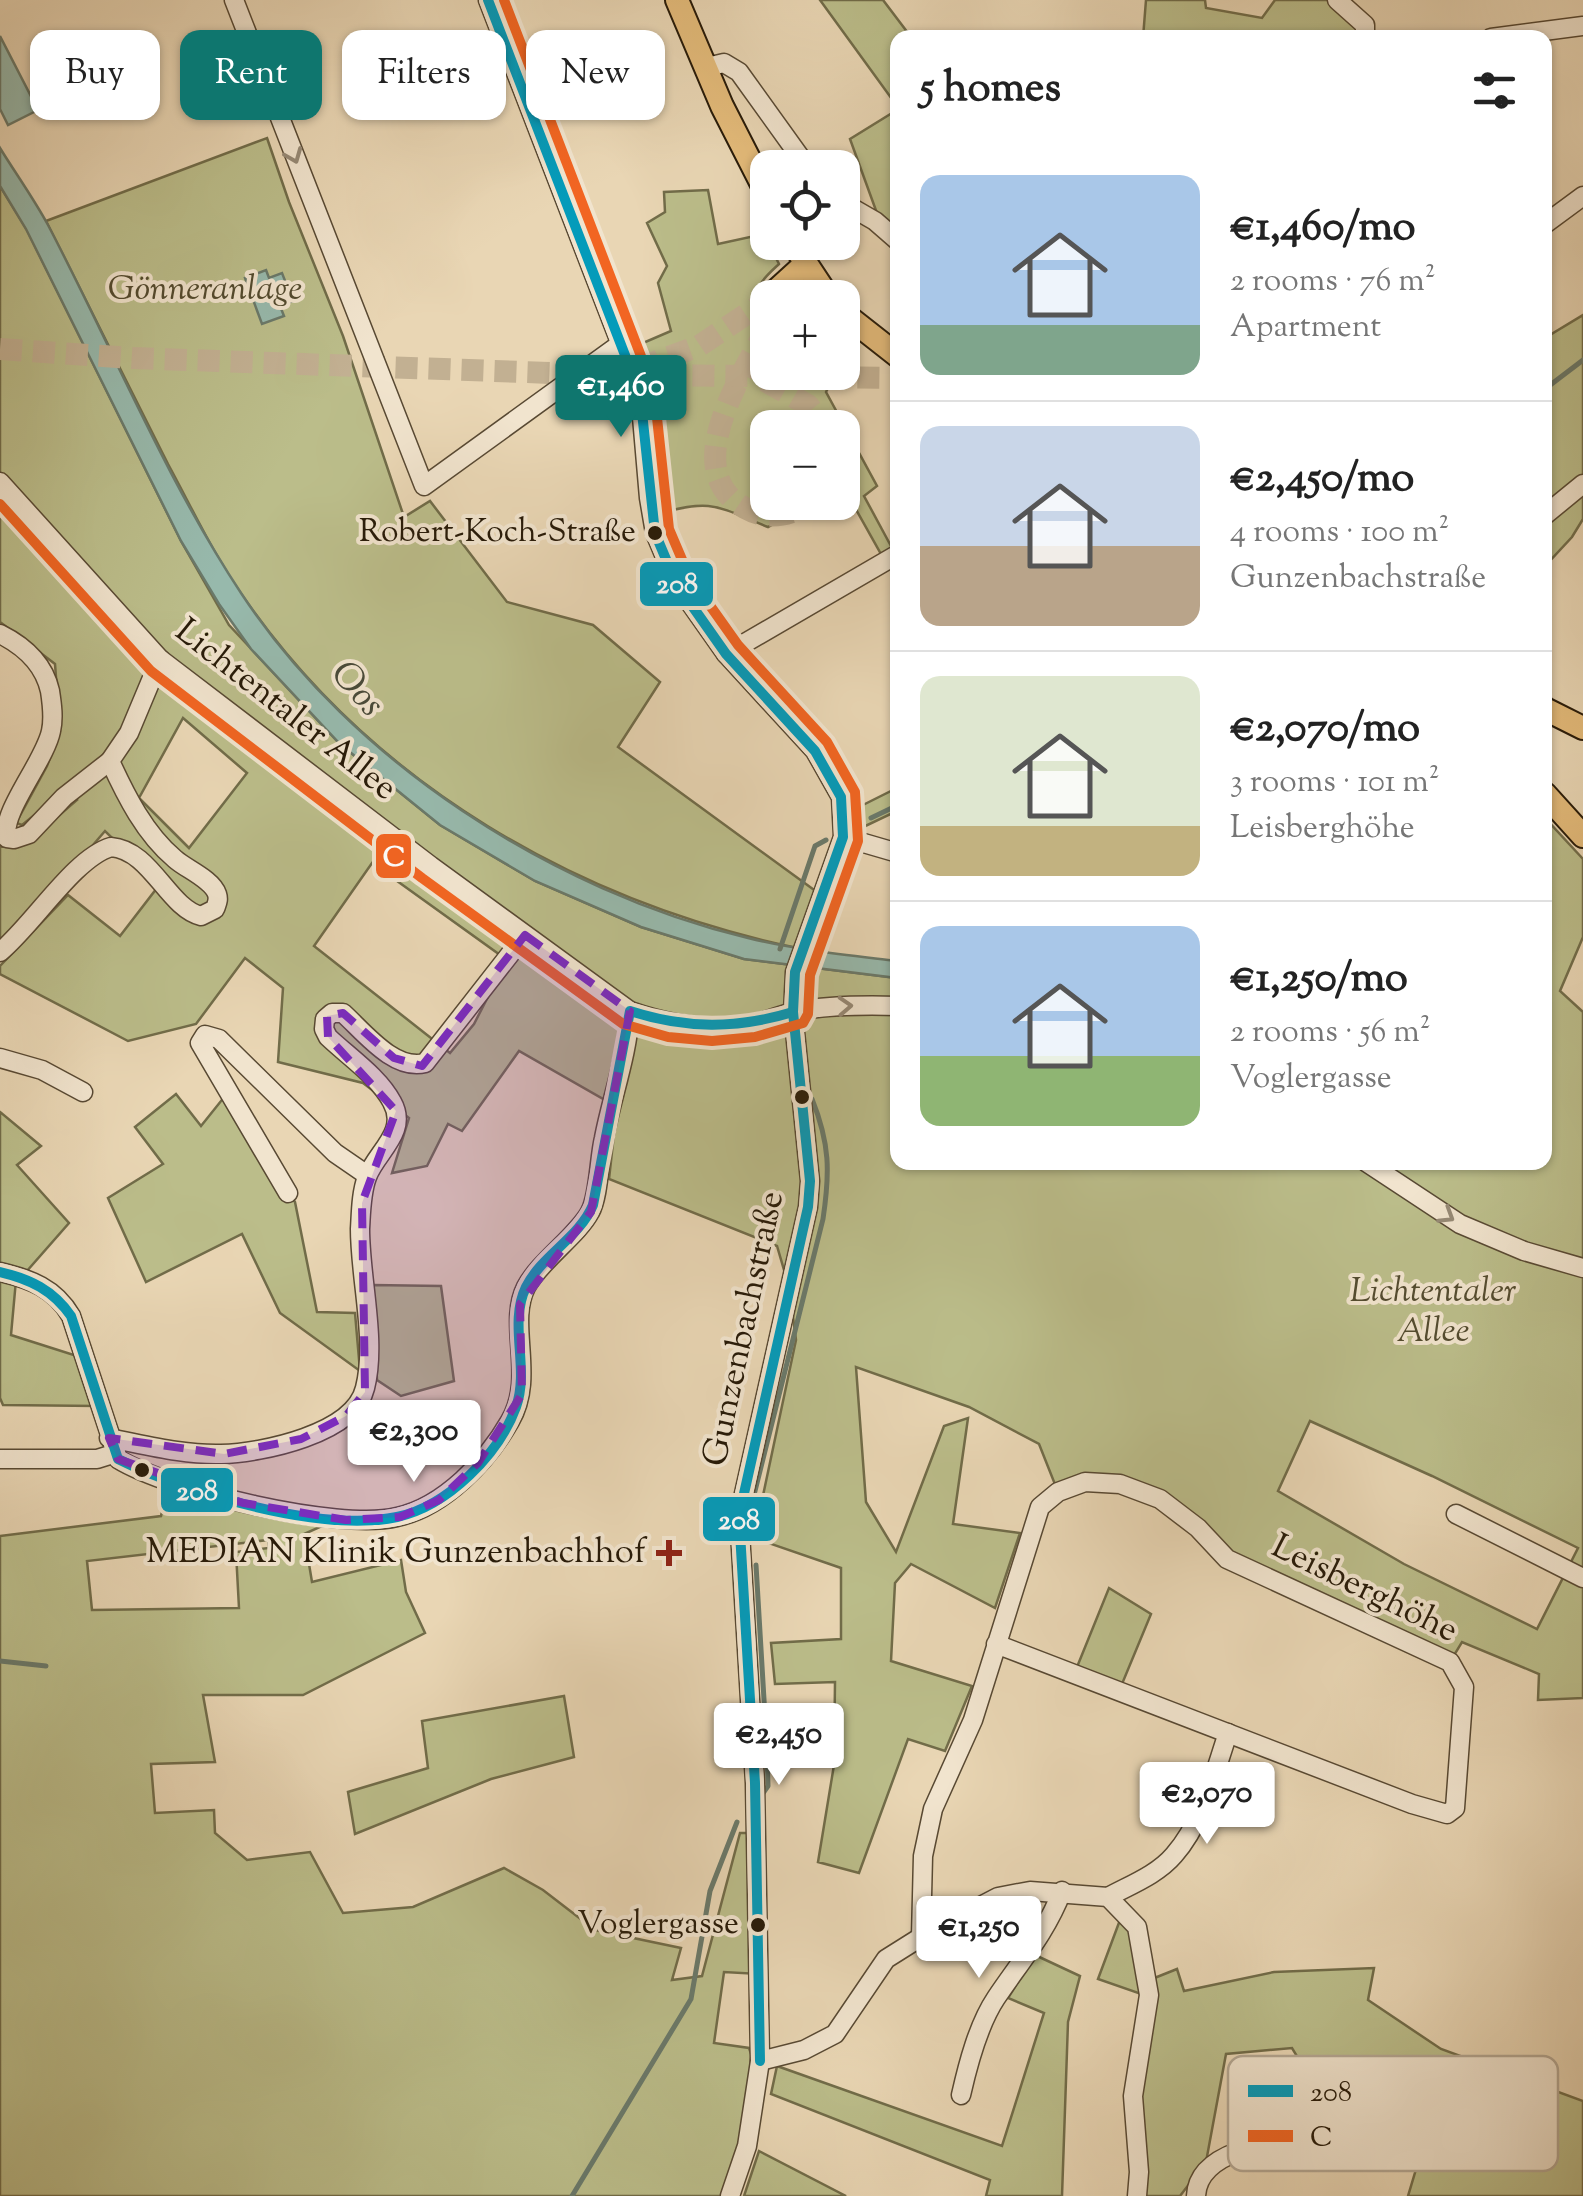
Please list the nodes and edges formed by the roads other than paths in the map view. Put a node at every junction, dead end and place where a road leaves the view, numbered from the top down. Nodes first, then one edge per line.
1 (234, 0) edge
2 (488, 0) edge
3 (677, 0) edge
4 (1337, 0) edge
5 (1583, 26) edge
6 (1365, 30) edge
7 (1552, 30) edge
8 (706, 67) junction
9 (795, 150) edge
10 (750, 159) edge
11 (1583, 196) edge
12 (860, 212) edge
13 (1552, 219) edge
14 (890, 234) edge
15 (802, 260) edge
16 (808, 271) junction
17 (795, 280) edge
18 (801, 280) edge
19 (815, 280) edge
20 (860, 326) edge
21 (623, 342) junction
22 (890, 350) edge
23 (0, 482) edge
24 (1583, 484) edge
25 (1552, 509) edge
26 (890, 559) edge
27 (0, 634) edge
28 (726, 654) junction
29 (160, 659) junction
30 (1552, 712) edge
31 (1583, 728) edge
32 (110, 761) junction
33 (1552, 802) edge
34 (1583, 836) edge
35 (843, 837) junction
36 (890, 851) edge
37 (525, 935) junction
38 (0, 952) edge
39 (890, 1006) edge
40 (630, 1012) junction
41 (792, 1012) junction
42 (0, 1058) edge
43 (83, 1092) dead end
44 (1378, 1170) edge
45 (367, 1175) junction
46 (288, 1193) dead end
47 (1583, 1268) edge
48 (0, 1272) edge
49 (111, 1446) junction
50 (0, 1459) edge
51 (1456, 1514) dead end
52 (1583, 1578) edge
53 (996, 1644) junction
54 (1228, 1733) junction
55 (1062, 1891) junction
56 (1108, 1897) junction
57 (921, 1937) junction
58 (760, 2061) junction
59 (961, 2095) dead end
60 (1228, 2157) edge
61 (730, 2196) edge
62 (1138, 2196) edge
63 (1196, 2196) edge

1 -> 21 street
2 - 21 street
3 - 8 main road
4 - 6 street
5 - 7 street
8 - 9 street
8 - 10 main road
11 - 13 street
12 - 14 street
15 - 16 main road
16 - 17 main road
16 - 18 main road
16 - 19 main road
20 - 22 main road
21 - 28 street
23 - 29 street, Lichtentaler Allee
24 - 25 street
26 - 28 street
27 - 32 street
28 - 35 street
29 - 32 street
29 - 37 street, Lichtentaler Allee
30 - 31 main road
32 - 38 street
33 - 34 main road
35 - 36 street
35 - 41 street, Gunzenbachstraße
37 - 40 street, Lichtentaler Allee
37 - 45 street
41 -> 39 street, Lichtentaler Allee
40 - 41 street, Lichtentaler Allee
40 - 49 street
41 - 58 street, Gunzenbachstraße
42 - 43 street
44 -> 47 street
45 - 46 street
45 - 49 street
48 - 49 street
49 - 50 street
51 - 52 street
53 - 54 street, Leisberghöhe
53 - 54 street, Leisberghöhe
53 - 57 street, Leisberghöhe
54 - 56 street
55 - 56 street
55 - 57 street
55 - 59 street
56 - 62 street
57 - 58 street
58 - 61 street, Gunzenbachstraße
60 - 63 street

